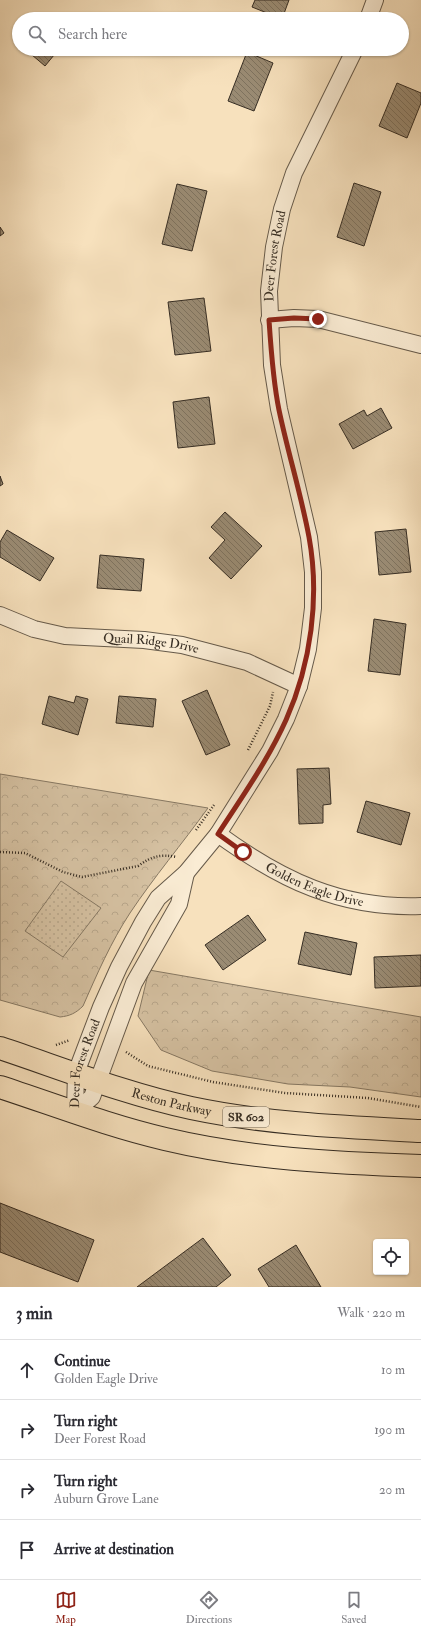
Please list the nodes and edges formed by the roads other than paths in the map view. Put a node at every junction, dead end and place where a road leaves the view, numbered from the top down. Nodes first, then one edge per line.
1 (375, 0) edge
2 (371, 12) edge
3 (352, 56) edge
4 (269, 320) junction
5 (421, 345) edge
6 (0, 614) edge
7 (299, 686) junction
8 (218, 834) junction
9 (186, 873) junction
10 (421, 906) edge
11 (0, 1048) edge
12 (76, 1073) junction
13 (98, 1081) junction
14 (0, 1087) edge
15 (75, 1112) junction
16 (421, 1131) edge
17 (421, 1166) edge

1 - 2 street
3 - 4 street, Deer Forest Road
4 - 5 street
4 - 7 street, Deer Forest Road
6 - 7 street, Quail Ridge Drive
7 - 8 street, Deer Forest Road
8 - 9 street, Deer Forest Road
8 - 10 street, Golden Eagle Drive
9 - 12 street, Deer Forest Road
9 - 13 street, Deer Forest Road
11 - 12 main road, Reston Parkway / SR 602
12 - 13 main road, Reston Parkway / SR 602
12 - 15 street, Deer Forest Road
13 - 15 street, Deer Forest Road
13 - 16 main road, Reston Parkway / SR 602
14 - 15 main road
15 - 17 main road

